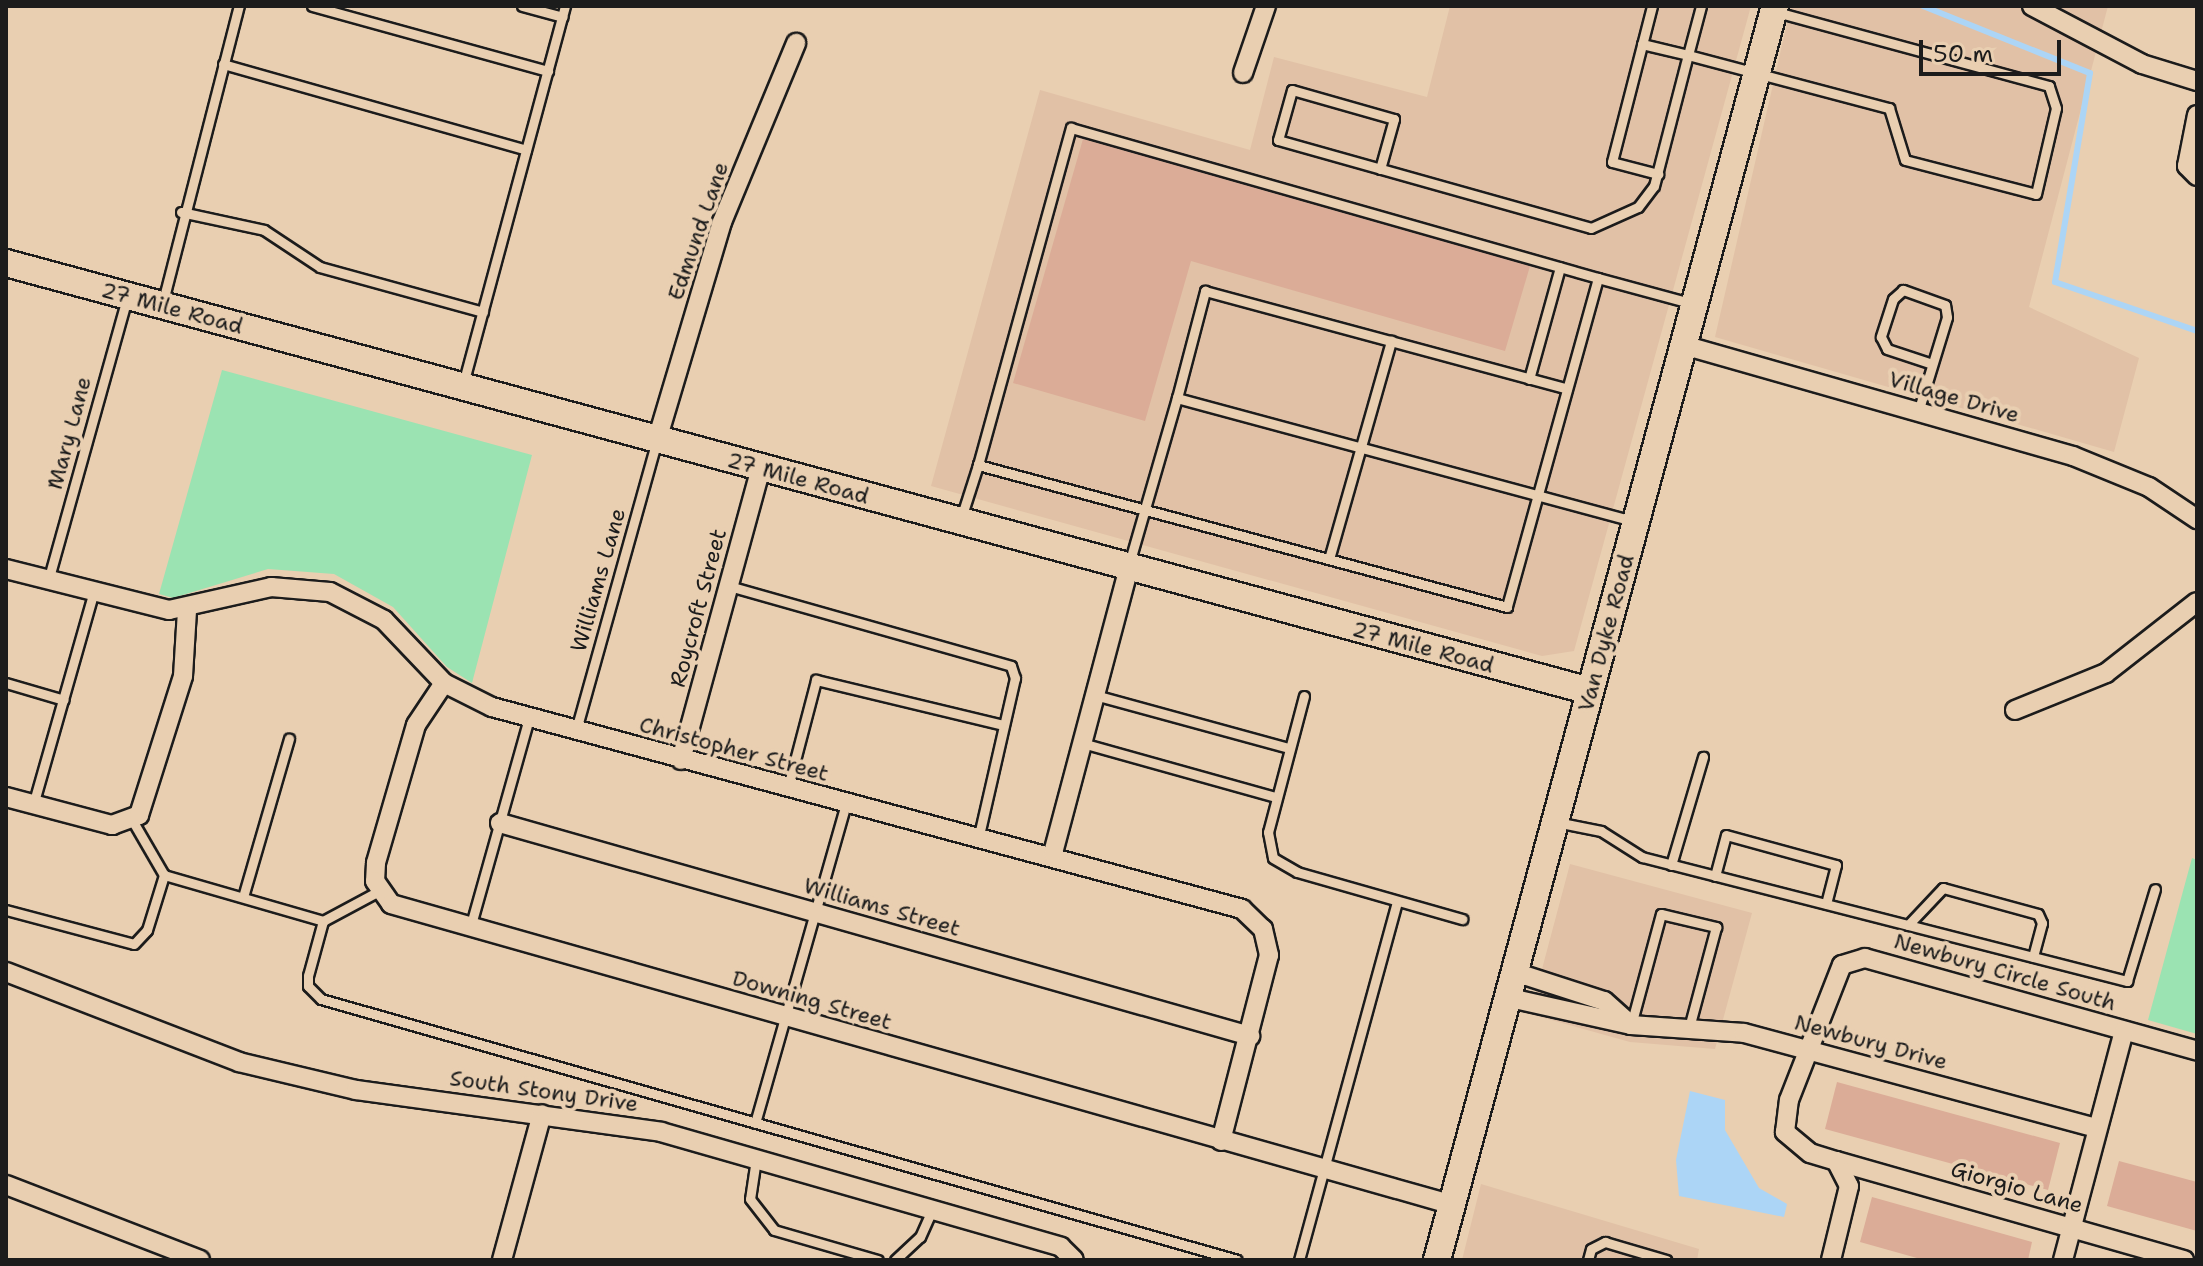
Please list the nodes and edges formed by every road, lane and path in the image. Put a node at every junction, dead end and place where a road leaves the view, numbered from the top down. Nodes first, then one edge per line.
1 (239, 6) edge
2 (312, 6) edge
3 (522, 6) edge
4 (565, 6) edge
5 (1266, 6) edge
6 (1652, 6) edge
7 (1701, 6) edge
8 (2032, 6) edge
9 (1774, 8) edge
10 (563, 17) junction
11 (796, 43) dead end
12 (1642, 44) junction
13 (1688, 55) junction
14 (223, 64) junction
15 (548, 71) junction
16 (1243, 73) dead end
17 (1758, 73) junction
18 (2197, 81) edge
19 (2197, 115) edge
20 (526, 150) junction
21 (1380, 169) junction
22 (1658, 174) junction
23 (2197, 176) edge
24 (181, 212) junction
25 (6, 263) edge
26 (1560, 267) junction
27 (1598, 278) junction
28 (128, 296) junction
29 (162, 305) junction
30 (1697, 305) junction
31 (483, 312) junction
32 (1391, 341) junction
33 (1687, 346) junction
34 (1932, 364) junction
35 (1529, 379) junction
36 (462, 387) junction
37 (1567, 389) junction
38 (1177, 398) junction
39 (1918, 412) junction
40 (657, 440) junction
41 (1360, 448) junction
42 (978, 465) junction
43 (761, 468) junction
44 (1537, 496) junction
45 (1145, 510) junction
46 (2197, 519) edge
47 (960, 522) junction
48 (1636, 522) junction
49 (1329, 559) junction
50 (1129, 567) junction
51 (6, 569) edge
52 (48, 581) junction
53 (729, 586) junction
54 (93, 594) junction
55 (2197, 602) edge
56 (187, 610) junction
57 (6, 683) edge
58 (444, 683) junction
59 (1590, 691) junction
60 (1095, 695) junction
61 (1304, 696) dead end
62 (64, 700) junction
63 (2015, 710) dead end
64 (529, 718) junction
65 (1004, 725) junction
66 (575, 731) junction
67 (289, 739) dead end
68 (1082, 743) junction
69 (1289, 748) junction
70 (1703, 757) dead end
71 (681, 760) junction
72 (787, 790) junction
73 (6, 797) edge
74 (1276, 797) junction
75 (846, 804) junction
76 (33, 805) junction
77 (132, 820) junction
78 (1553, 821) junction
79 (500, 823) junction
80 (979, 835) junction
81 (1053, 853) junction
82 (1671, 865) junction
83 (164, 875) junction
84 (1715, 876) junction
85 (2155, 889) dead end
86 (379, 891) junction
87 (243, 897) junction
88 (1397, 902) junction
89 (1826, 904) junction
90 (6, 910) edge
91 (816, 913) junction
92 (1462, 919) dead end
93 (323, 921) junction
94 (1908, 925) junction
95 (470, 928) junction
96 (2033, 957) junction
97 (6, 972) edge
98 (1512, 985) junction
99 (786, 1017) junction
100 (1631, 1025) junction
101 (1689, 1028) junction
102 (2124, 1031) junction
103 (1250, 1036) junction
104 (1807, 1050) junction
105 (2197, 1051) edge
106 (542, 1114) junction
107 (755, 1123) junction
108 (2095, 1128) junction
109 (1221, 1141) junction
110 (756, 1159) junction
111 (1836, 1161) junction
112 (1325, 1171) junction
113 (6, 1185) edge
114 (1453, 1205) junction
115 (932, 1210) junction
116 (2072, 1228) junction
117 (200, 1260) edge
118 (502, 1260) edge
119 (878, 1260) edge
120 (895, 1260) edge
121 (1074, 1260) edge
122 (1237, 1260) edge
123 (1299, 1260) edge
124 (1437, 1260) edge
125 (1588, 1260) edge
126 (1666, 1260) edge
127 (1831, 1260) edge
128 (2063, 1260) edge
129 (2184, 1260) edge

1 - 14 lane
2 - 15 lane
3 - 10 lane
4 - 10 lane
5 - 16 street
6 - 12 lane
7 - 13 lane
8 - 18 street
9 - 17 street, Van Dyke Road
9 - 17 lane
10 - 15 lane
11 - 40 street, Edmund Lane
12 - 13 lane
12 - 22 lane
13 - 17 lane
13 - 22 lane
14 - 20 lane
14 - 24 lane
15 - 20 lane
17 - 30 street, Van Dyke Road
19 - 23 street
20 - 31 lane
21 - 21 lane
21 - 22 lane
24 - 29 lane
24 - 31 lane
25 - 28 street, 27 Mile Road
26 - 27 lane
26 - 35 lane
26 - 42 lane
27 - 30 lane
27 - 37 lane
28 - 29 street, 27 Mile Road
28 - 52 lane, Mary Lane
29 - 36 street, 27 Mile Road
30 - 33 street, Van Dyke Road
31 - 36 lane
32 - 35 lane
32 - 38 lane
32 - 41 lane
33 - 39 street, Village Drive
33 - 48 street, Van Dyke Road
34 - 34 lane
34 - 39 lane
35 - 37 lane
36 - 40 street, 27 Mile Road
37 - 44 lane
38 - 41 lane
38 - 45 lane
39 - 46 street, Village Drive
40 - 43 street, 27 Mile Road
40 - 66 lane, Williams Lane
41 - 44 lane
41 - 49 lane
42 - 45 lane
42 - 47 lane
43 - 47 street, 27 Mile Road
43 - 53 street, Roycroft Street
44 - 48 lane
44 - 49 lane
45 - 49 lane
45 - 50 lane
47 - 50 street, 27 Mile Road
48 - 59 street, Van Dyke Road
50 - 59 street, 27 Mile Road
50 - 60 street
51 - 52 street, Christopher Street
52 - 54 street, Christopher Street
53 - 65 lane
53 - 71 street, Roycroft Street
54 - 56 street, Christopher Street
54 - 62 lane
55 - 63 street
56 - 58 street, Christopher Street
56 - 77 street
57 - 62 lane
58 - 64 street, Christopher Street
58 - 86 street
59 - 78 street, Van Dyke Road
60 - 68 street
60 - 69 lane
61 - 69 lane
62 - 76 lane
64 - 66 street, Christopher Street
64 - 79 lane
65 - 72 lane
65 - 80 lane
66 - 71 street, Christopher Street
67 - 87 lane
68 - 74 lane
68 - 81 street
69 - 74 lane
70 - 82 lane
71 - 72 street, Christopher Street
72 - 75 street, Christopher Street
73 - 76 street
74 - 88 lane
75 - 80 street, Christopher Street
75 - 91 lane
76 - 77 street
77 - 83 lane
78 - 82 lane
78 - 98 street, Van Dyke Road
79 - 91 street, Williams Street
79 - 95 lane
80 - 81 street, Christopher Street
81 - 103 street, Christopher Street
82 - 84 lane
83 - 87 lane
83 - 90 lane
84 - 89 lane
84 - 89 lane
85 - 96 lane
86 - 93 lane
86 - 95 street, Downing Street
87 - 93 lane
88 - 92 lane
88 - 112 lane
89 - 94 lane
91 - 99 lane
91 - 103 street, Williams Street
93 - 107 lane
94 - 96 lane
94 - 96 lane
95 - 99 street, Downing Street
97 - 106 street, South Stony Drive
98 - 100 street, Newbury Drive
98 - 100 street
98 - 114 street, Van Dyke Road
99 - 107 lane
99 - 109 street, Downing Street
100 - 101 street, Newbury Drive
100 - 101 lane
101 - 104 street, Newbury Drive
102 - 104 street, Newbury Circle South
102 - 105 street, Newbury Circle South
102 - 108 street
103 - 109 street, Christopher Street
104 - 108 street, Newbury Drive
104 - 111 street, Giorgio Lane
106 - 110 street, South Stony Drive
106 - 118 street
107 - 122 lane
108 - 116 street
109 - 112 street, Downing Street
110 - 115 street, South Stony Drive
110 - 119 lane
111 - 116 street, Giorgio Lane
111 - 127 street
112 - 114 street, Downing Street
112 - 123 lane
113 - 117 street
114 - 124 street, Van Dyke Road
115 - 120 lane
115 - 121 street, South Stony Drive
116 - 128 street
116 - 129 street, Giorgio Lane
125 - 126 lane

